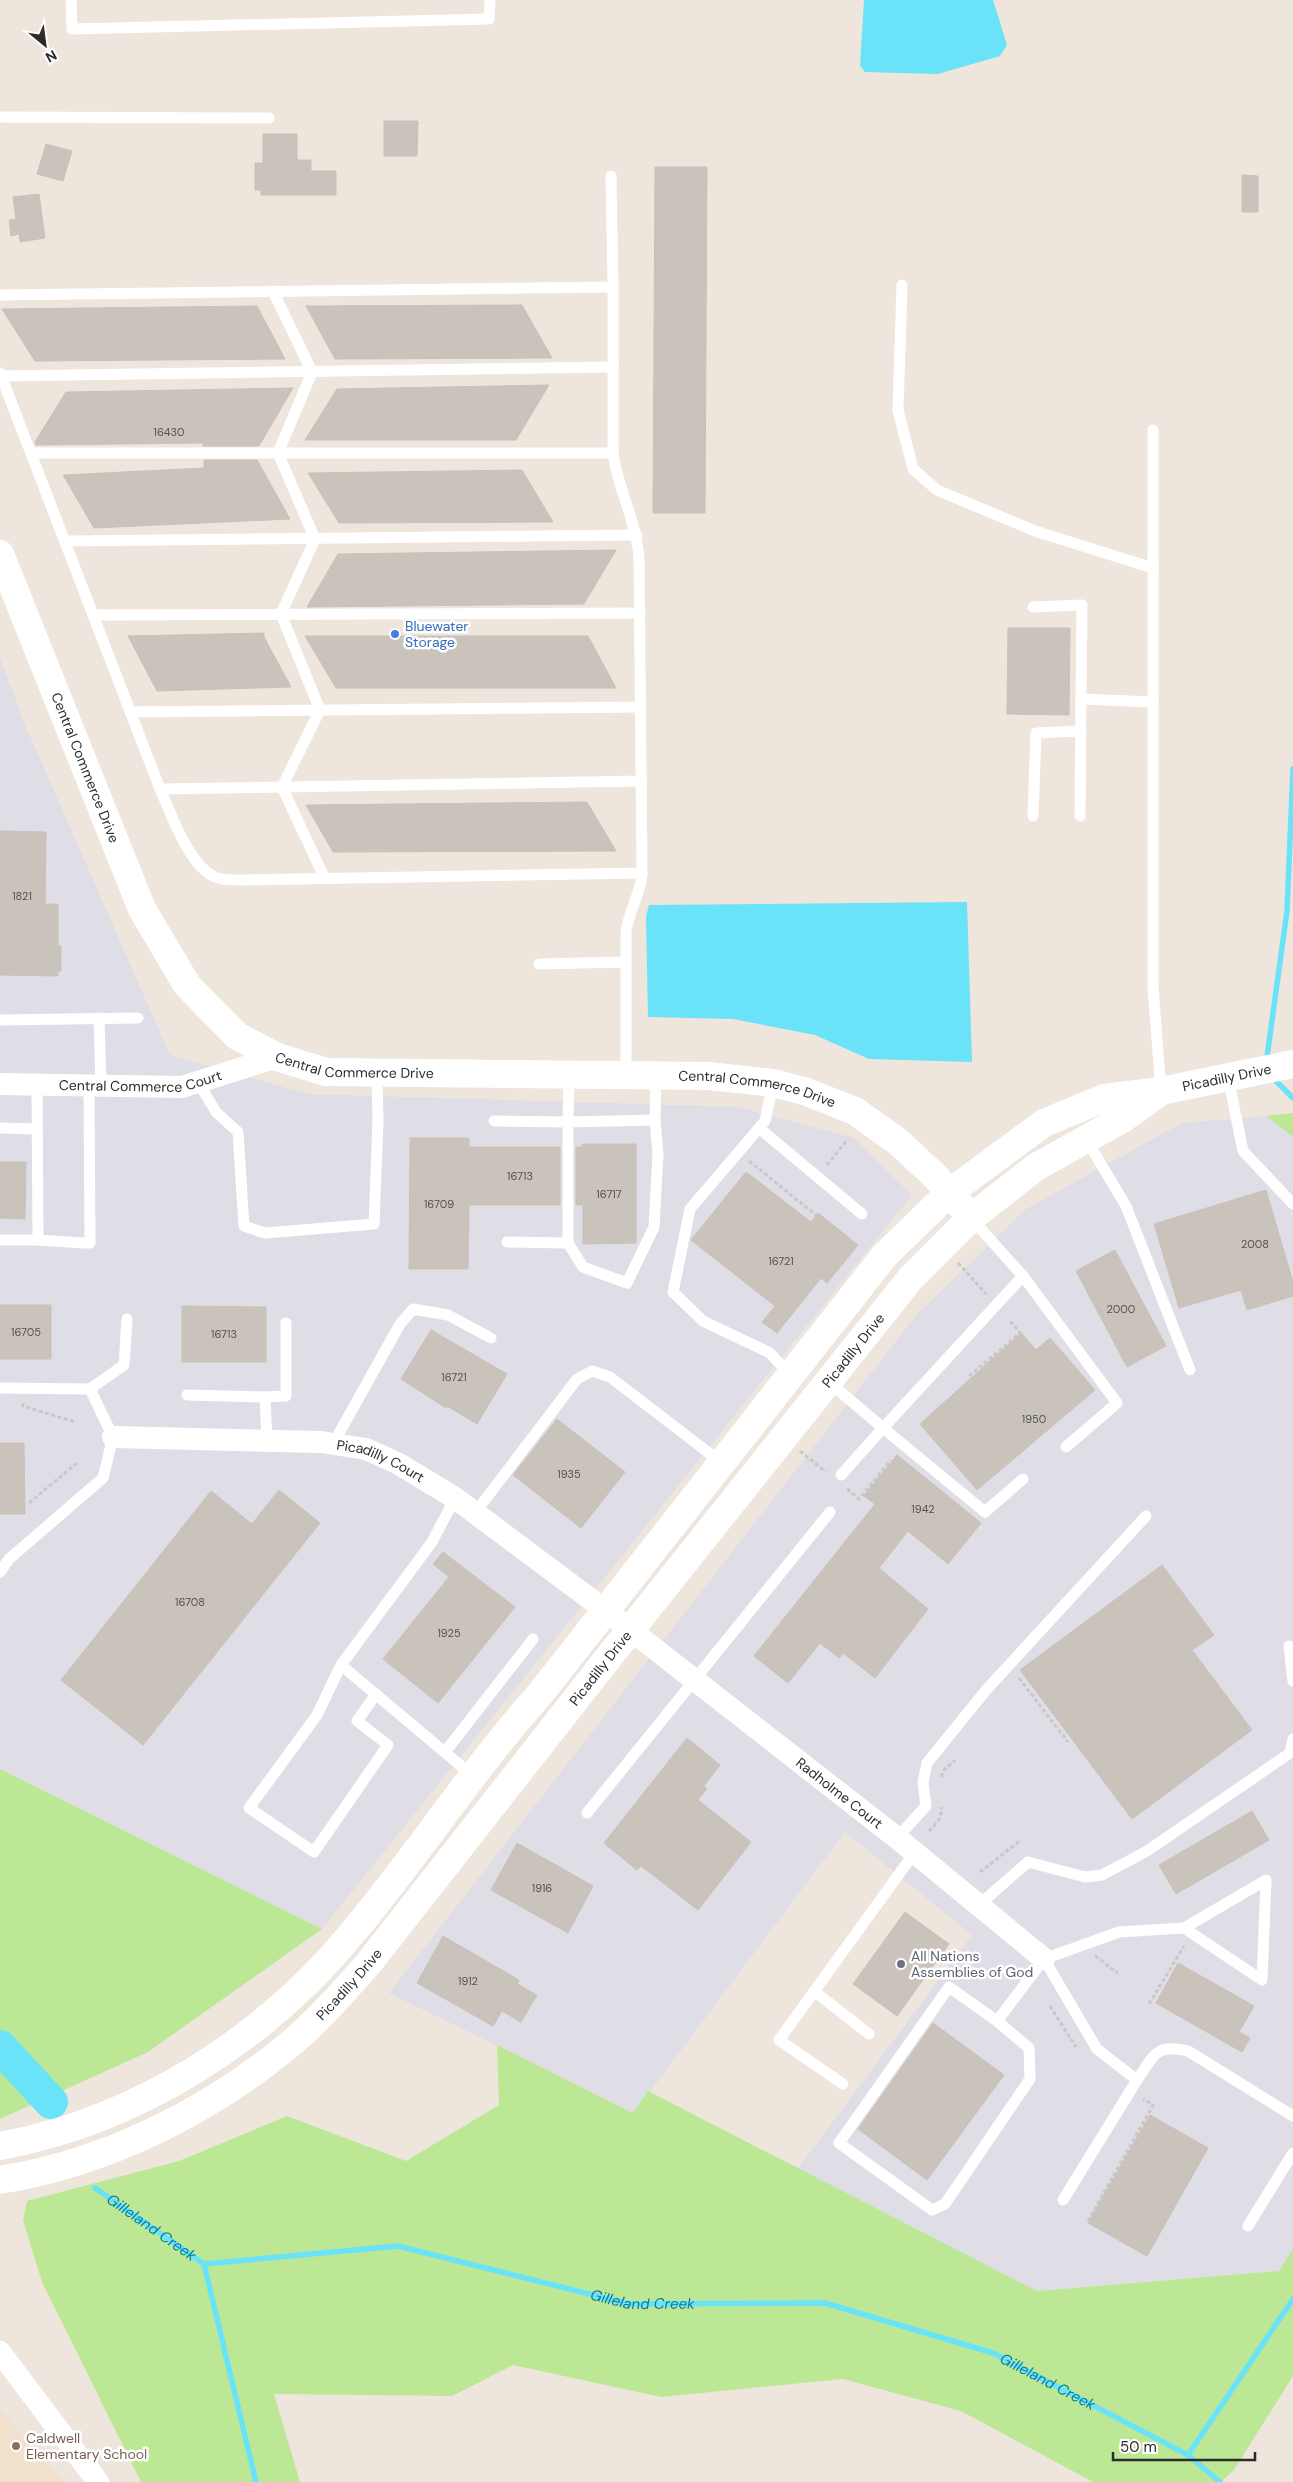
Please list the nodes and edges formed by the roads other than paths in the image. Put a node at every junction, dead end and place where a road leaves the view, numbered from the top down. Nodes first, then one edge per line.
1 (71, 0) edge
2 (490, 0) edge
3 (0, 116) edge
4 (269, 118) dead end
5 (610, 176) dead end
6 (902, 285) dead end
7 (613, 287) junction
8 (273, 291) junction
9 (0, 295) edge
10 (613, 367) junction
11 (312, 372) junction
12 (1, 375) edge
13 (1153, 430) dead end
14 (278, 453) junction
15 (613, 453) junction
16 (31, 454) junction
17 (637, 535) junction
18 (315, 539) junction
19 (64, 541) junction
20 (0, 554) edge
21 (1153, 568) junction
22 (1033, 607) dead end
23 (93, 614) junction
24 (281, 614) junction
25 (640, 614) junction
26 (1081, 699) junction
27 (1153, 702) junction
28 (641, 707) junction
29 (320, 710) junction
30 (130, 712) junction
31 (1081, 731) junction
32 (642, 781) junction
33 (282, 787) junction
34 (160, 789) junction
35 (1032, 816) dead end
36 (1080, 816) dead end
37 (642, 873) junction
38 (325, 879) junction
39 (626, 962) junction
40 (539, 964) dead end
41 (99, 1018) junction
42 (138, 1018) dead end
43 (0, 1020) edge
44 (277, 1057) junction
45 (1293, 1064) edge
46 (377, 1072) junction
47 (569, 1075) junction
48 (626, 1076) junction
49 (656, 1076) junction
50 (1228, 1077) junction
51 (198, 1082) junction
52 (773, 1083) junction
53 (0, 1084) edge
54 (37, 1085) junction
55 (95, 1086) junction
56 (1161, 1091) junction
57 (655, 1120) junction
58 (494, 1121) dead end
59 (568, 1122) junction
60 (0, 1128) edge
61 (759, 1128) junction
62 (37, 1129) junction
63 (1086, 1139) junction
64 (949, 1193) junction
65 (1293, 1204) edge
66 (862, 1214) dead end
67 (971, 1218) junction
68 (0, 1240) edge
69 (38, 1240) junction
70 (506, 1242) dead end
71 (568, 1243) junction
72 (1023, 1276) junction
73 (126, 1319) dead end
74 (286, 1323) dead end
75 (491, 1338) dead end
76 (1190, 1370) dead end
77 (790, 1375) junction
78 (829, 1382) junction
79 (0, 1388) edge
80 (90, 1389) junction
81 (187, 1395) dead end
82 (265, 1397) junction
83 (883, 1428) junction
84 (113, 1437) junction
85 (267, 1440) junction
86 (333, 1444) junction
87 (1066, 1447) dead end
88 (722, 1462) junction
89 (841, 1475) dead end
90 (1024, 1479) dead end
91 (456, 1498) junction
92 (830, 1512) dead end
93 (475, 1513) junction
94 (1146, 1516) dead end
95 (0, 1572) edge
96 (605, 1610) junction
97 (630, 1630) junction
98 (533, 1640) dead end
99 (1289, 1646) dead end
100 (341, 1665) junction
101 (696, 1681) junction
102 (1293, 1681) edge
103 (376, 1694) junction
104 (1293, 1739) edge
105 (445, 1752) junction
106 (473, 1776) junction
107 (587, 1813) dead end
108 (897, 1838) junction
109 (915, 1852) junction
110 (979, 1905) junction
111 (1184, 1928) junction
112 (1044, 1959) junction
113 (814, 1991) junction
114 (996, 2021) junction
115 (869, 2034) dead end
116 (1137, 2080) junction
117 (843, 2084) dead end
118 (1293, 2116) edge
119 (0, 2146) edge
120 (1293, 2153) edge
121 (0, 2180) edge
122 (1063, 2200) dead end
123 (1248, 2226) dead end
124 (0, 2352) edge
125 (98, 2482) edge

1 - 2 lane
3 - 4 lane
5 - 7 lane
6 - 21 lane
7 - 8 lane
7 - 10 lane
8 - 9 lane
8 - 11 lane
10 - 11 lane
10 - 15 lane
11 - 12 lane
11 - 14 lane
12 - 16 lane
13 - 21 lane
14 - 15 lane
14 - 16 lane
14 - 18 lane
15 - 17 lane
16 - 19 lane
17 - 18 lane
17 - 25 lane
18 - 19 lane
18 - 24 lane
19 - 23 lane
20 - 44 street, Central Commerce Drive
21 - 27 lane
22 - 26 lane
23 - 24 lane
23 - 30 lane
24 - 25 lane
24 - 29 lane
25 - 28 lane
26 - 27 lane
26 - 31 lane
27 - 56 lane
28 - 29 lane
28 - 32 lane
29 - 30 lane
29 - 33 lane
30 - 34 lane
31 - 35 lane
31 - 36 lane
32 - 33 lane
32 - 37 lane
33 - 34 lane
33 - 38 lane
34 - 38 lane
37 - 38 lane
37 - 39 lane
39 - 40 lane
39 - 48 lane
41 - 42 lane
41 - 43 lane
41 - 55 lane
44 - 46 street, Central Commerce Drive
44 - 51 street, Central Commerce Court
45 - 50 street, Picadilly Drive
46 - 47 street, Central Commerce Drive
46 - 51 lane
47 - 48 street, Central Commerce Drive
47 - 59 lane
48 - 49 street, Central Commerce Drive
49 - 52 street, Central Commerce Drive
49 - 57 lane
50 - 56 street, Picadilly Drive
50 - 65 lane
51 - 55 street, Central Commerce Court
52 - 61 lane
52 - 64 street, Central Commerce Drive
53 - 54 street, Central Commerce Court
54 - 55 street, Central Commerce Court
54 - 62 lane
55 - 69 lane
56 - 63 street, Picadilly Drive
56 - 64 street, Picadilly Drive
57 - 59 lane
57 - 71 lane
58 - 59 lane
59 - 71 lane
60 - 62 lane
61 - 66 lane
61 - 77 lane
62 - 69 lane
63 - 67 street, Picadilly Drive
63 - 76 lane
64 - 67 street, Central Commerce Drive
64 - 77 street, Picadilly Drive
67 - 72 lane
67 - 78 street, Picadilly Drive
68 - 69 lane
70 - 71 lane
72 - 83 lane
72 - 87 lane
73 - 80 lane
74 - 82 lane
75 - 86 lane
77 - 88 street, Picadilly Drive
78 - 83 lane
78 - 97 street, Picadilly Drive
79 - 80 lane
80 - 84 lane
81 - 82 lane
82 - 85 lane
83 - 89 lane
83 - 90 lane
84 - 85 street, Picadilly Court
84 - 95 lane
85 - 86 street, Picadilly Court
86 - 91 street, Picadilly Court
88 - 93 lane
88 - 96 street, Picadilly Drive
91 - 93 street, Picadilly Court
91 - 100 lane
92 - 101 lane
93 - 96 street, Picadilly Court
94 - 108 lane
96 - 97 street, Picadilly Court
96 - 106 street, Picadilly Drive
97 - 101 street, Radholme Court
97 - 121 street, Picadilly Drive
98 - 105 lane
99 - 102 lane
100 - 103 lane
100 - 103 lane
101 - 107 lane
101 - 108 street, Radholme Court
103 - 105 lane
104 - 110 lane
105 - 106 lane
106 - 119 street, Picadilly Drive
108 - 109 street, Radholme Court
109 - 110 street, Radholme Court
109 - 113 lane
110 - 112 street, Radholme Court
111 - 111 lane
111 - 112 lane
112 - 114 lane
112 - 116 lane
113 - 115 lane
113 - 117 lane
114 - 114 lane
116 - 118 lane
116 - 122 lane
120 - 123 lane
124 - 125 street

